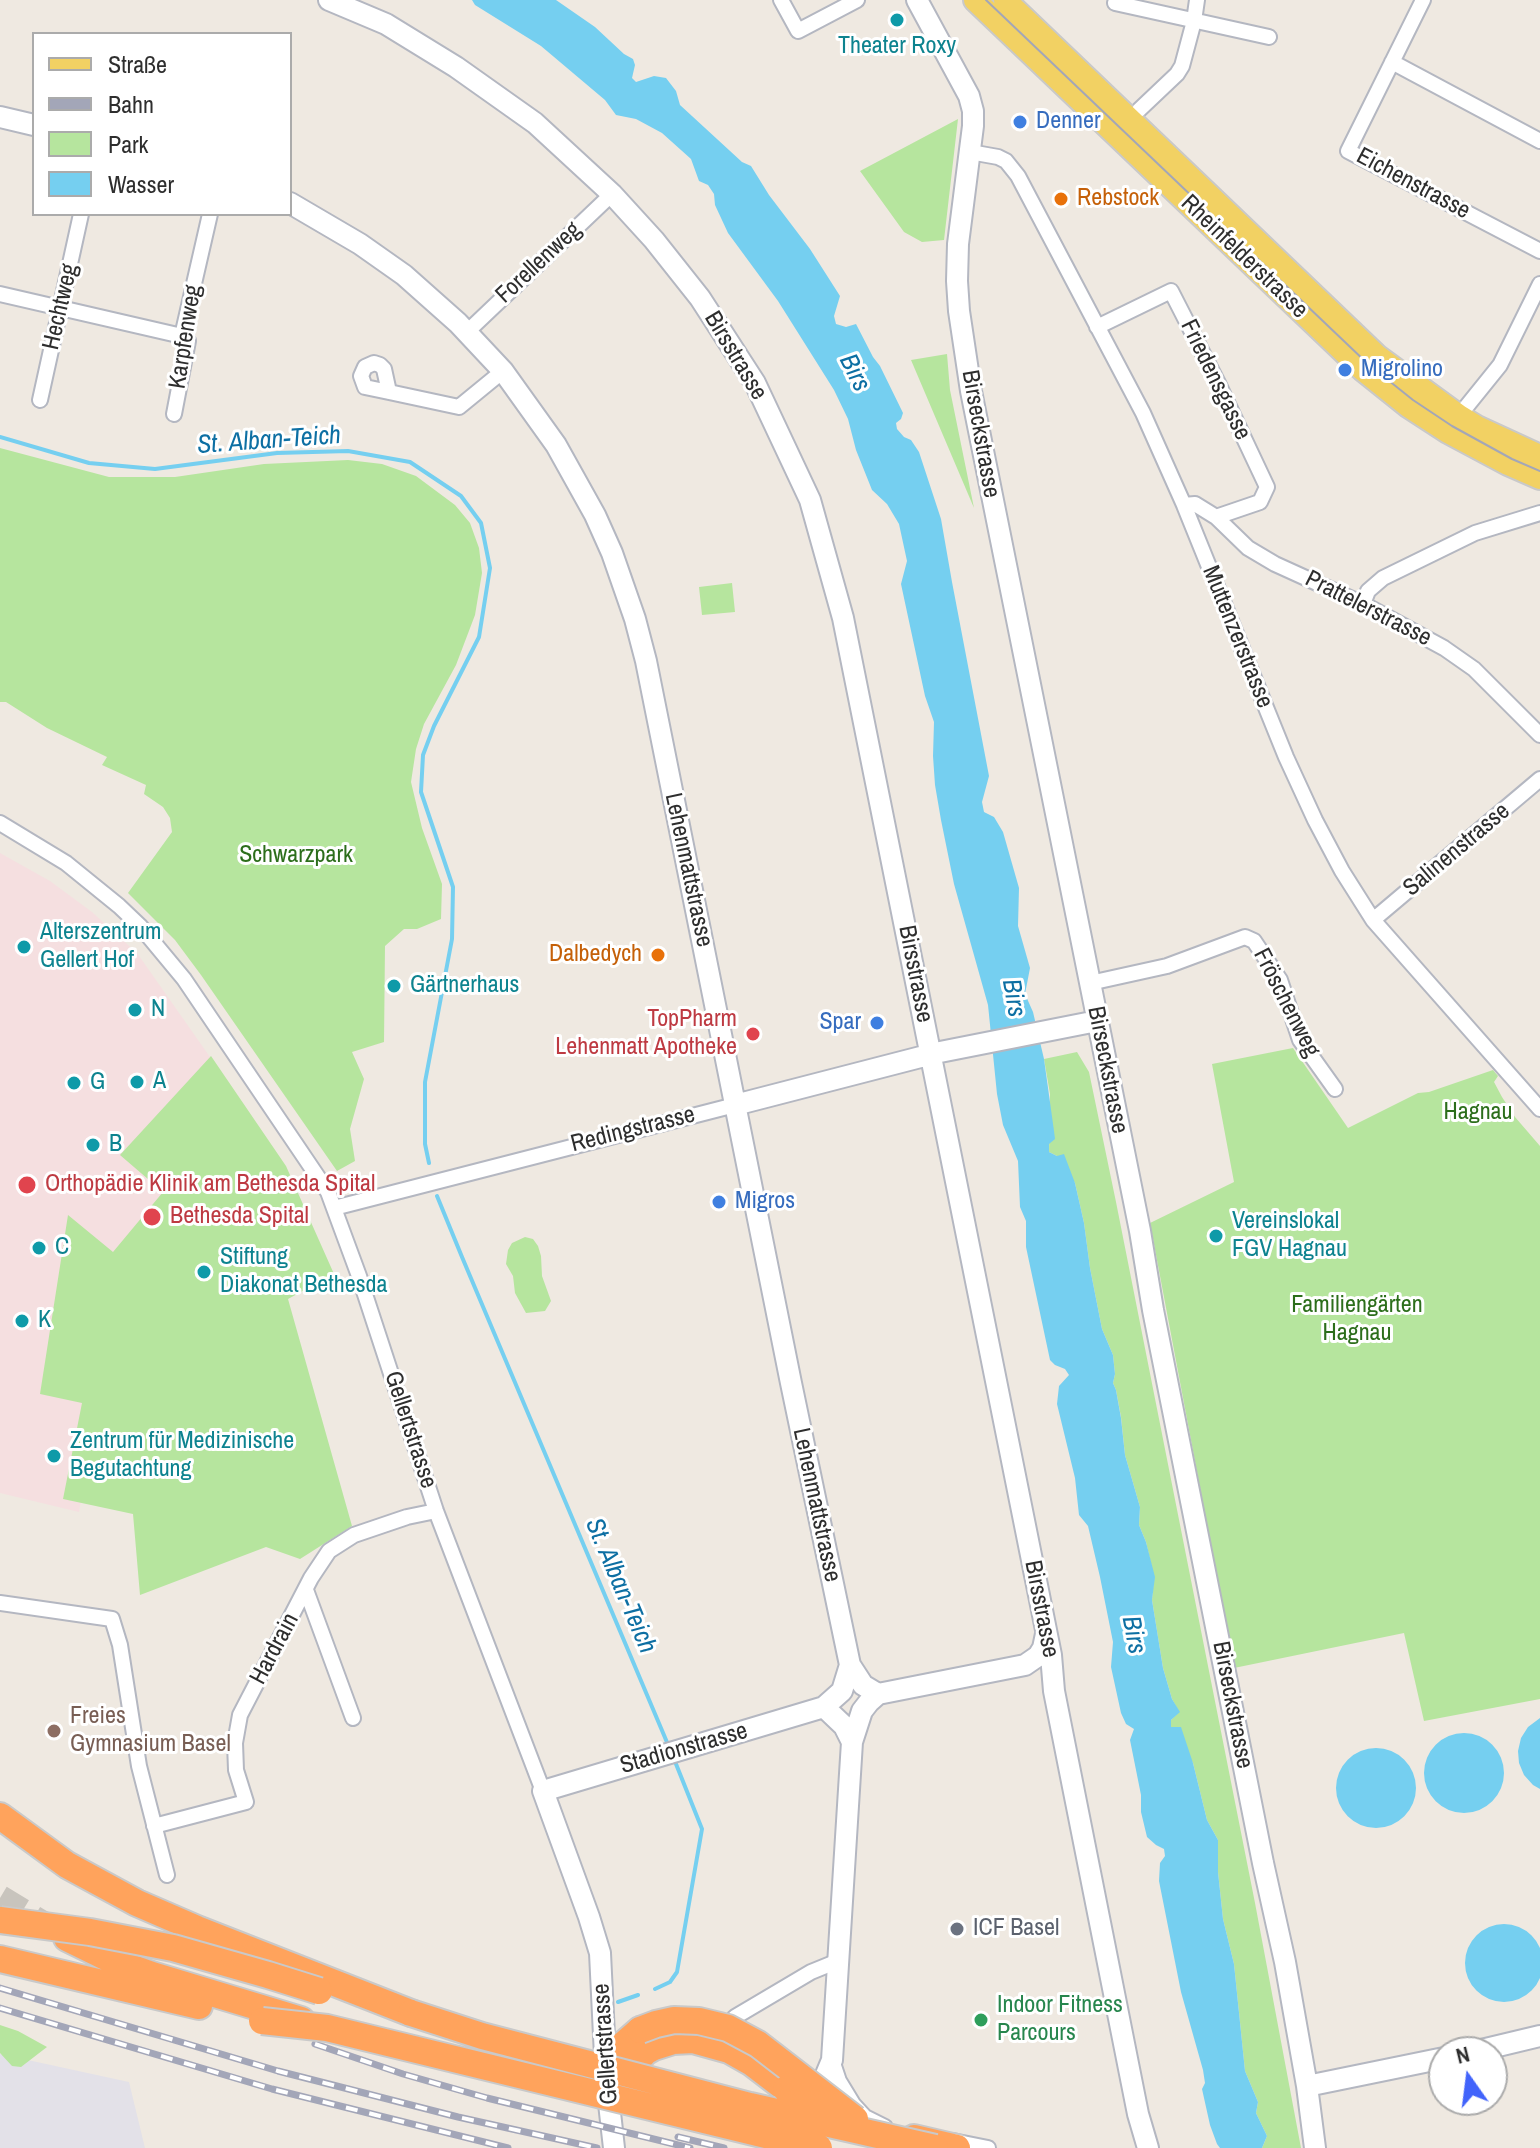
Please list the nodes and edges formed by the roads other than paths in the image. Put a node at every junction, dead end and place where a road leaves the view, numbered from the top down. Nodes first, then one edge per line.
1 (329, 0) edge
2 (781, 0) edge
3 (857, 0) edge
4 (917, 0) edge
5 (975, 0) edge
6 (1005, 0) edge
7 (1197, 0) edge
8 (1423, 0) edge
9 (1115, 3) dead end
10 (1194, 21) junction
11 (1269, 37) dead end
12 (1392, 62) junction
13 (1139, 110) dead end
14 (0, 117) edge
15 (32, 125) edge
16 (1540, 141) edge
17 (970, 152) junction
18 (612, 194) junction
19 (292, 204) edge
20 (81, 216) edge
21 (210, 216) edge
22 (1540, 251) edge
23 (1540, 284) edge
24 (0, 294) edge
25 (60, 308) junction
26 (1097, 327) junction
27 (467, 332) junction
28 (182, 336) junction
29 (503, 371) junction
30 (389, 392) dead end
31 (40, 400) dead end
32 (174, 414) dead end
33 (1454, 424) junction
34 (1540, 456) edge
35 (1540, 478) edge
36 (1184, 505) junction
37 (1540, 513) edge
38 (1216, 517) junction
39 (1363, 604) junction
40 (1540, 735) edge
41 (1540, 779) edge
42 (0, 823) edge
43 (1373, 920) junction
44 (1090, 983) junction
45 (1088, 1022) junction
46 (941, 1052) junction
47 (1335, 1089) dead end
48 (735, 1105) junction
49 (1540, 1109) edge
50 (334, 1208) junction
51 (436, 1511) junction
52 (306, 1590) junction
53 (0, 1603) edge
54 (1046, 1633) junction
55 (850, 1665) junction
56 (1025, 1665) junction
57 (1054, 1691) junction
58 (878, 1694) junction
59 (824, 1707) junction
60 (353, 1718) dead end
61 (852, 1742) junction
62 (543, 1791) junction
63 (0, 1816) edge
64 (154, 1826) junction
65 (167, 1875) dead end
66 (0, 1920) edge
67 (67, 1938) tunnel mouth
68 (0, 1959) edge
69 (838, 1961) junction
70 (411, 2013) junction
71 (265, 2015) junction
72 (735, 2017) dead end
73 (1540, 2036) edge
74 (647, 2039) junction
75 (1508, 2044) edge
76 (832, 2060) junction
77 (1428, 2061) edge
78 (614, 2080) junction
79 (1307, 2086) junction
80 (614, 2148) edge
81 (819, 2148) edge
82 (857, 2148) edge
83 (935, 2148) edge
84 (957, 2148) edge
85 (988, 2148) edge
86 (1148, 2148) edge
87 (1315, 2148) edge

1 - 18 street, Birsstrasse
2 - 3 street
4 - 17 street, Birseckstrasse
5 - 33 main road, Rheinfelderstrasse
6 - 33 main road, Rheinfelderstrasse
7 - 10 street
8 - 12 street, Eichenstrasse
9 - 10 street
10 - 11 street
10 - 13 street
12 - 16 street
12 - 22 street, Eichenstrasse
14 - 15 street
17 - 26 street, Muttenzerstrasse
17 - 44 street, Birseckstrasse
18 - 27 street, Forellenweg
18 - 46 street, Birsstrasse
19 - 27 street, Lehenmattstrasse
20 - 25 street, Hechtweg
21 - 28 street, Karpfenweg
23 - 33 street
24 - 25 street
25 - 28 street
25 - 31 street, Hechtweg
26 - 36 street, Muttenzerstrasse
26 - 38 street, Friedensgasse
27 - 29 street, Lehenmattstrasse
28 - 32 street, Karpfenweg
29 - 30 street
29 - 48 street, Lehenmattstrasse
33 - 34 main road, Rheinfelderstrasse
33 - 35 main road, Rheinfelderstrasse
36 - 38 street, Prattelerstrasse
36 - 43 street, Muttenzerstrasse
37 - 39 street
38 - 39 street, Prattelerstrasse
39 - 40 street, Prattelerstrasse
41 - 43 street, Salinenstrasse
42 - 50 street, Gellertstrasse
43 - 49 street, Muttenzerstrasse
44 - 45 street, Birseckstrasse
44 - 47 street, Fröschenweg
45 - 46 street, Redingstrasse
45 - 79 street, Birseckstrasse
46 - 48 street, Redingstrasse
46 - 54 street, Birsstrasse
48 - 50 street, Redingstrasse
48 - 55 street, Lehenmattstrasse
50 - 51 street, Gellertstrasse
51 - 52 street, Hardrain
51 - 62 street, Gellertstrasse
52 - 60 street, Hardrain
52 - 64 street, Hardrain
53 - 64 street
54 - 56 street
54 - 57 street, Birsstrasse
55 - 58 street
55 - 59 street
56 - 57 street
56 - 58 street
57 - 86 street, Birsstrasse
58 - 61 street
59 - 61 street
59 - 62 street, Stadionstrasse
61 - 69 street
62 - 78 street, Gellertstrasse
63 - 70 highway
64 - 65 street
66 - 70 highway, bridge
67 - 71 highway
68 - 71 highway
69 - 72 street
69 - 76 street
70 - 83 highway, bridge
71 - 81 highway, bridge
73 - 75 street
74 - 78 highway
74 - 82 highway, bridge
74 - 84 highway, bridge
76 - 78 street
76 - 85 street
77 - 79 street
78 - 80 street, Gellertstrasse
79 - 87 street, Birseckstrasse

